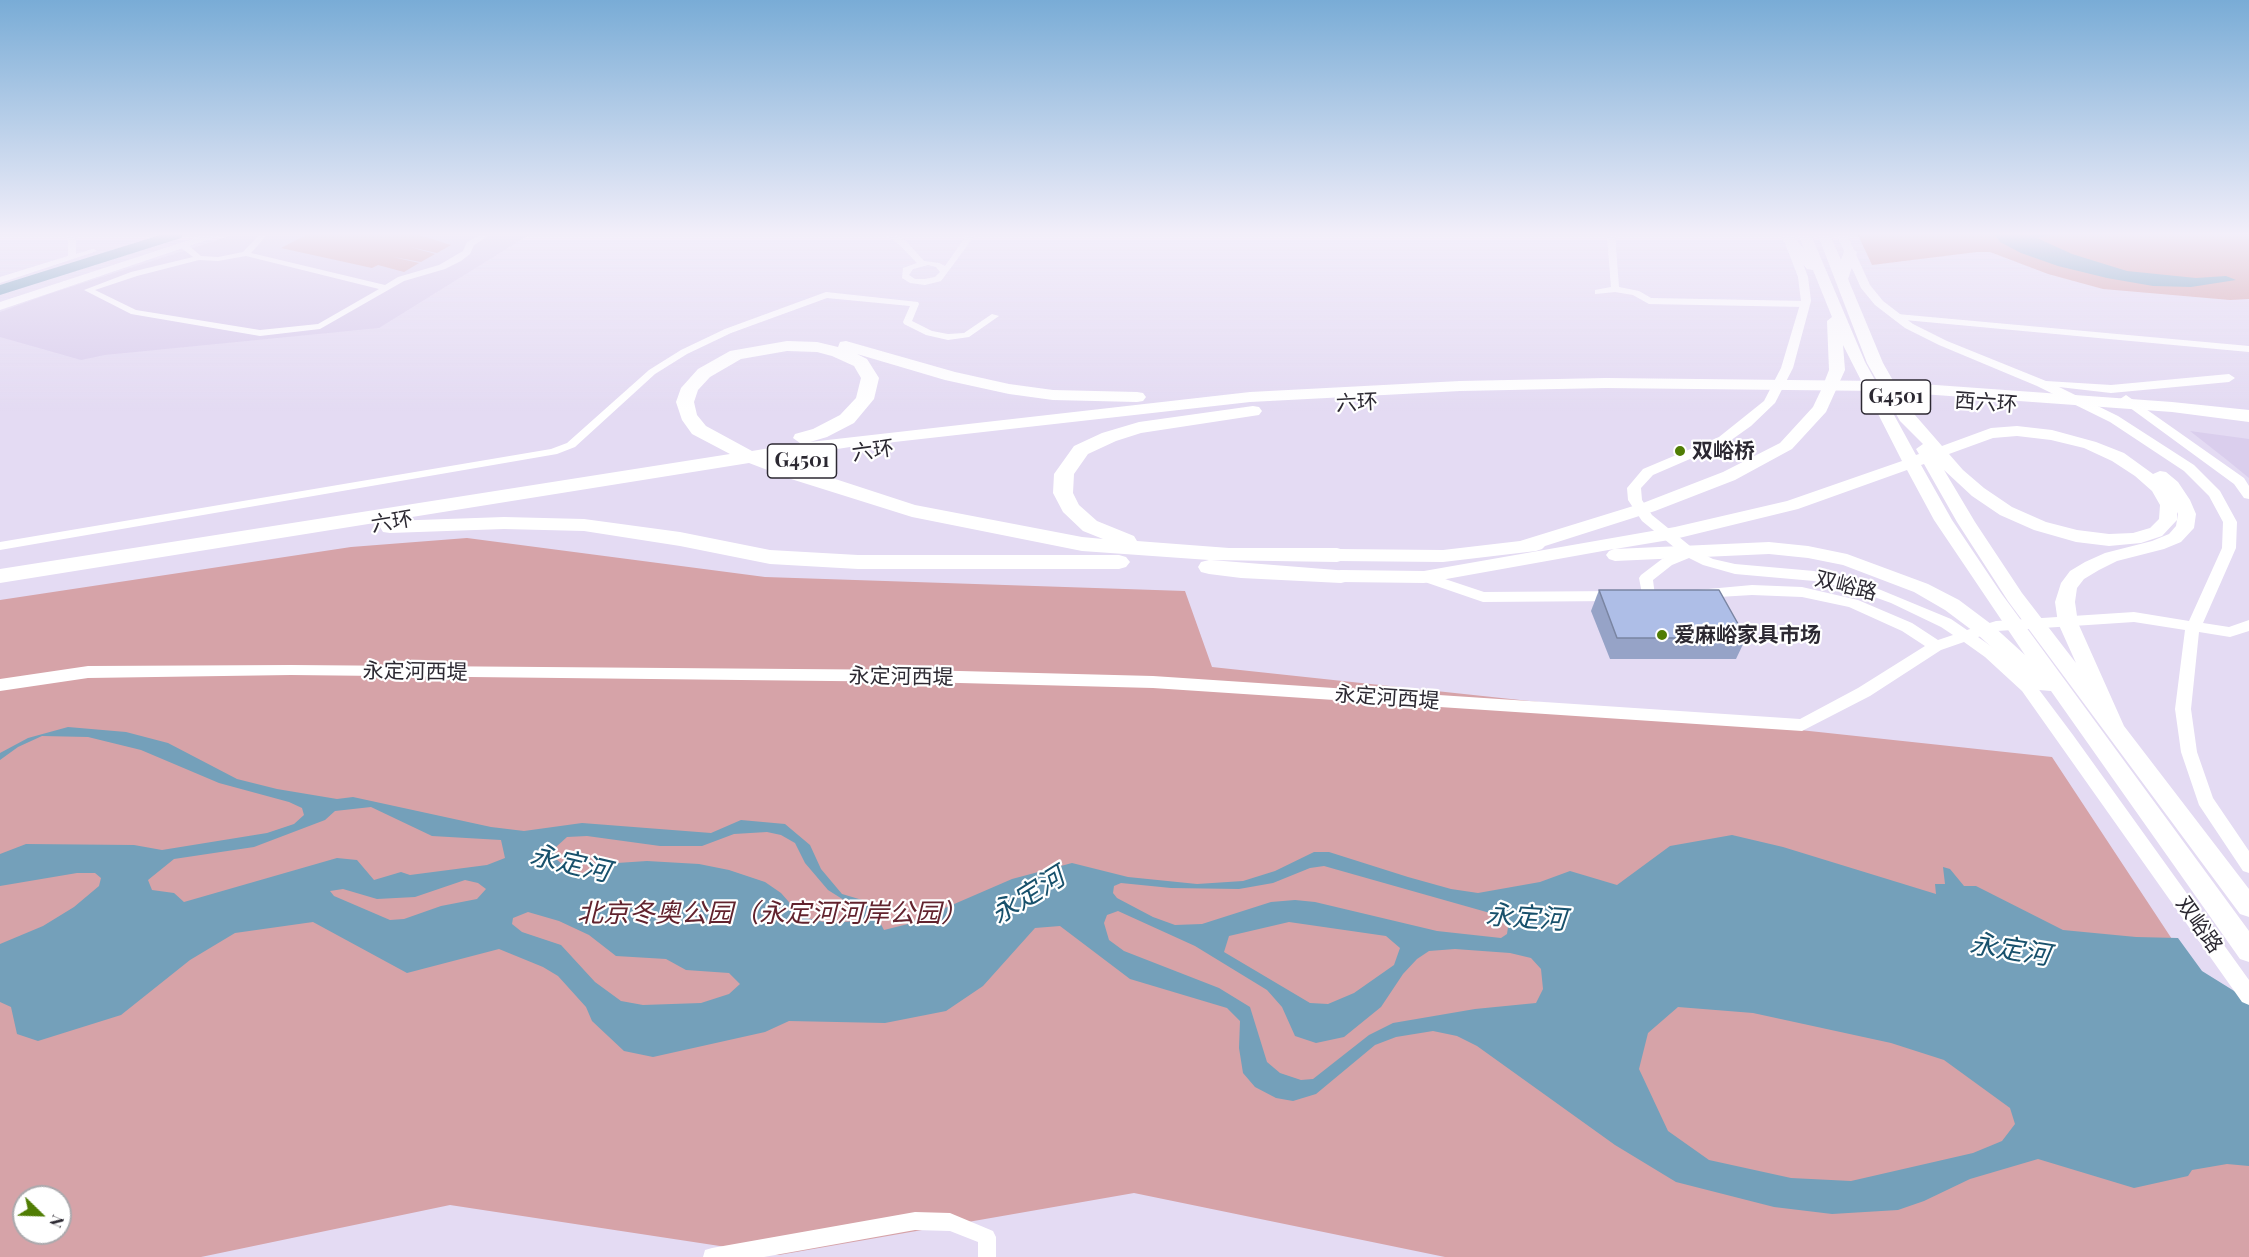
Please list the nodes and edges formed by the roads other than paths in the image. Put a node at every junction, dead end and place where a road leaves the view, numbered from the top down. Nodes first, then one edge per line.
1 (37, 294) edge
2 (96, 294) edge
3 (376, 294) edge
4 (1637, 294) edge
5 (1805, 294) edge
6 (1828, 294) edge
7 (1848, 294) edge
8 (1871, 294) edge
9 (1806, 304) junction
10 (0, 306) edge
11 (1834, 309) junction
12 (995, 316) dead end
13 (1897, 317) junction
14 (2249, 349) edge
15 (2229, 378) dead end
16 (2041, 382) junction
17 (1608, 387) junction
18 (2111, 389) junction
19 (1250, 397) junction
20 (1271, 408) junction
21 (1902, 410) junction
22 (2177, 412) junction
23 (2249, 416) edge
24 (2249, 425) edge
25 (694, 432) junction
26 (2147, 471) junction
27 (793, 478) junction
28 (577, 486) junction
29 (2249, 495) edge
30 (344, 529) junction
31 (1644, 542) junction
32 (0, 546) edge
33 (1149, 549) junction
34 (1690, 553) junction
35 (1521, 554) junction
36 (1337, 555) joint
37 (1189, 564) junction
38 (0, 576) edge
39 (1341, 576) joint
40 (1424, 577) junction
41 (0, 585) edge
42 (1682, 594) edge
43 (2247, 628) edge
44 (1936, 646) junction
45 (0, 685) edge
46 (2081, 717) junction
47 (2115, 729) junction
48 (2249, 866) edge
49 (2249, 907) edge
50 (2249, 951) edge
51 (2249, 996) edge
52 (712, 1257) edge
53 (987, 1257) edge

1 - 10 main road
2 - 3 street
4 - 9 street
5 - 9 street, 双峪路
6 - 11 highway, 双峪路
7 - 21 highway
8 - 13 street
9 - 34 street, 双峪路
11 - 35 highway
11 - 46 highway, 双峪路
12 - 32 street
13 - 14 street
13 - 16 street
15 - 18 street
16 - 18 street
16 - 48 street
17 - 19 highway, 六环 / G4501
17 - 20 highway, 六环 / G4501
17 - 22 highway, 西六环 / G4501
18 - 29 street
19 - 25 highway
19 - 28 highway, 六环 / G4501
20 - 30 highway, 六环 / G4501
20 - 33 highway
21 - 26 highway
21 - 47 highway
22 - 23 highway, G4501
22 - 24 highway, G4501
25 - 27 highway
25 - 28 highway
26 - 31 highway
26 - 47 highway
27 - 33 highway
27 - 37 highway
28 - 38 highway, 六环 / G4501
30 - 37 highway
30 - 41 highway, 六环 / G4501
31 - 35 highway
31 - 46 highway
33 - 36 highway
34 - 40 street
34 - 51 street, 双峪路
35 - 36 highway
35 - 40 highway
37 - 39 highway
39 - 40 highway
42 - 44 street
43 - 44 street
44 - 45 street, 永定河西堤
46 - 50 highway, 双峪路
47 - 49 highway
52 - 53 street

